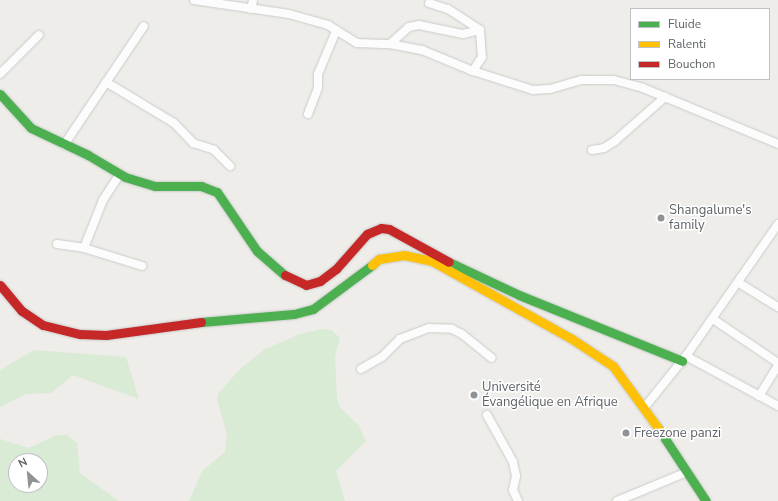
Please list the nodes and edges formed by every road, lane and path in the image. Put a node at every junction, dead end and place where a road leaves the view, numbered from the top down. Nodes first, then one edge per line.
1 (194, 0) edge
2 (253, 0) edge
3 (429, 3) dead end
4 (251, 9) junction
5 (144, 26) dead end
6 (480, 30) junction
7 (336, 31) junction
8 (39, 36) dead end
9 (390, 44) junction
10 (474, 71) junction
11 (0, 74) edge
12 (106, 82) junction
13 (0, 94) edge
14 (665, 97) junction
15 (308, 114) dead end
16 (778, 144) edge
17 (64, 145) junction
18 (592, 150) dead end
19 (230, 166) dead end
20 (120, 174) junction
21 (777, 229) edge
22 (57, 244) dead end
23 (84, 248) junction
24 (142, 266) dead end
25 (739, 283) junction
26 (0, 285) edge
27 (778, 308) edge
28 (713, 319) junction
29 (492, 358) dead end
30 (684, 359) junction
31 (778, 365) edge
32 (361, 370) dead end
33 (759, 396) junction
34 (778, 406) edge
35 (644, 408) junction
36 (487, 415) dead end
37 (687, 472) junction
38 (518, 501) edge
39 (617, 501) edge
40 (706, 501) edge

1 - 4 street
2 - 4 street
3 - 6 street
4 - 7 street
5 - 12 street
6 - 9 street
6 - 10 street
7 - 9 street
7 - 15 street
8 - 11 street
9 - 10 street
10 - 14 street
12 - 17 street
12 - 19 street
13 - 17 main road
14 - 16 street
14 - 18 street
17 - 20 main road
20 - 23 street
20 - 30 main road
21 - 25 street
22 - 23 street
23 - 24 street
25 - 27 street
25 - 28 street
26 - 35 main road
28 - 30 street
28 - 31 street
29 - 32 street
30 - 33 street
30 - 35 street
31 - 33 street
33 - 34 street
35 - 37 main road
36 - 38 street
37 - 39 street
37 - 40 main road

